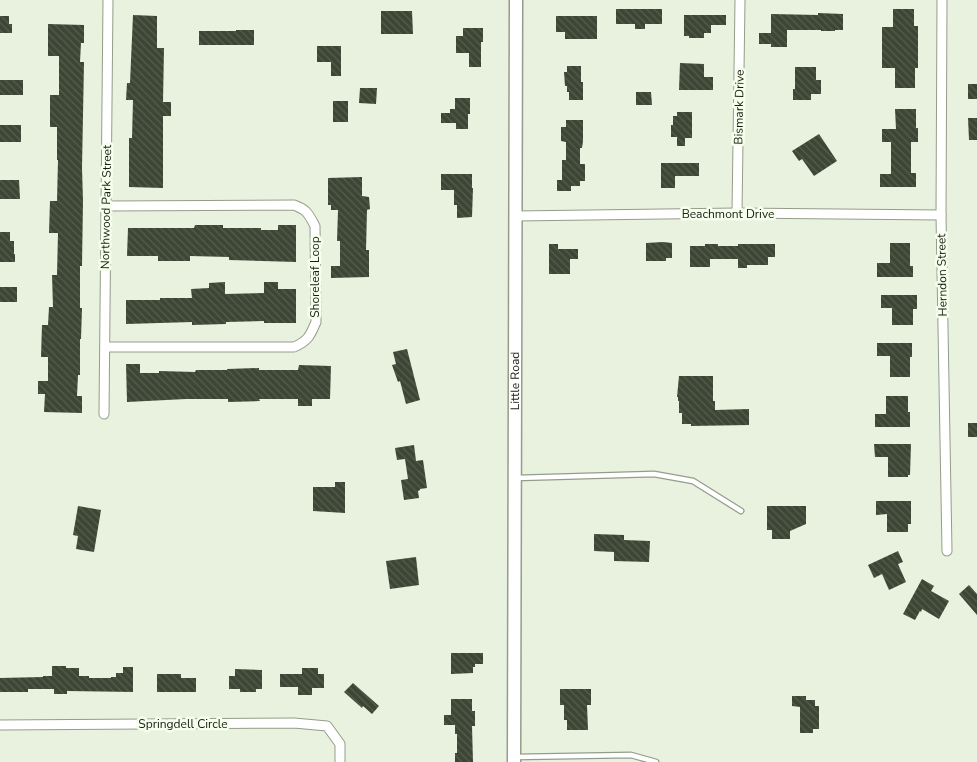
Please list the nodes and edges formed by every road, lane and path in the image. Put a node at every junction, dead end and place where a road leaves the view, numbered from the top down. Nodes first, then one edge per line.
1 (108, 0) edge
2 (516, 0) edge
3 (740, 0) edge
4 (942, 0) edge
5 (106, 206) junction
6 (737, 213) junction
7 (941, 215) junction
8 (516, 216) junction
9 (105, 347) junction
10 (104, 414) dead end
11 (515, 478) junction
12 (741, 511) dead end
13 (947, 551) dead end
14 (0, 725) edge
15 (514, 759) edge
16 (340, 762) edge
17 (656, 762) edge

1 - 5 street, Northwood Park Street
2 - 8 street, Little Road
3 - 6 street, Bismark Drive
4 - 7 street, Herndon Street
5 - 9 street, Northwood Park Street
5 - 9 street, Shoreleaf Loop
6 - 7 street, Beachmont Drive
6 - 8 street, Beachmont Drive
7 - 13 street, Herndon Street
8 - 11 street, Little Road
9 - 10 street, Northwood Park Street
11 - 12 lane
11 - 15 street, Little Road
14 - 16 street, Springdell Circle
15 - 17 lane

